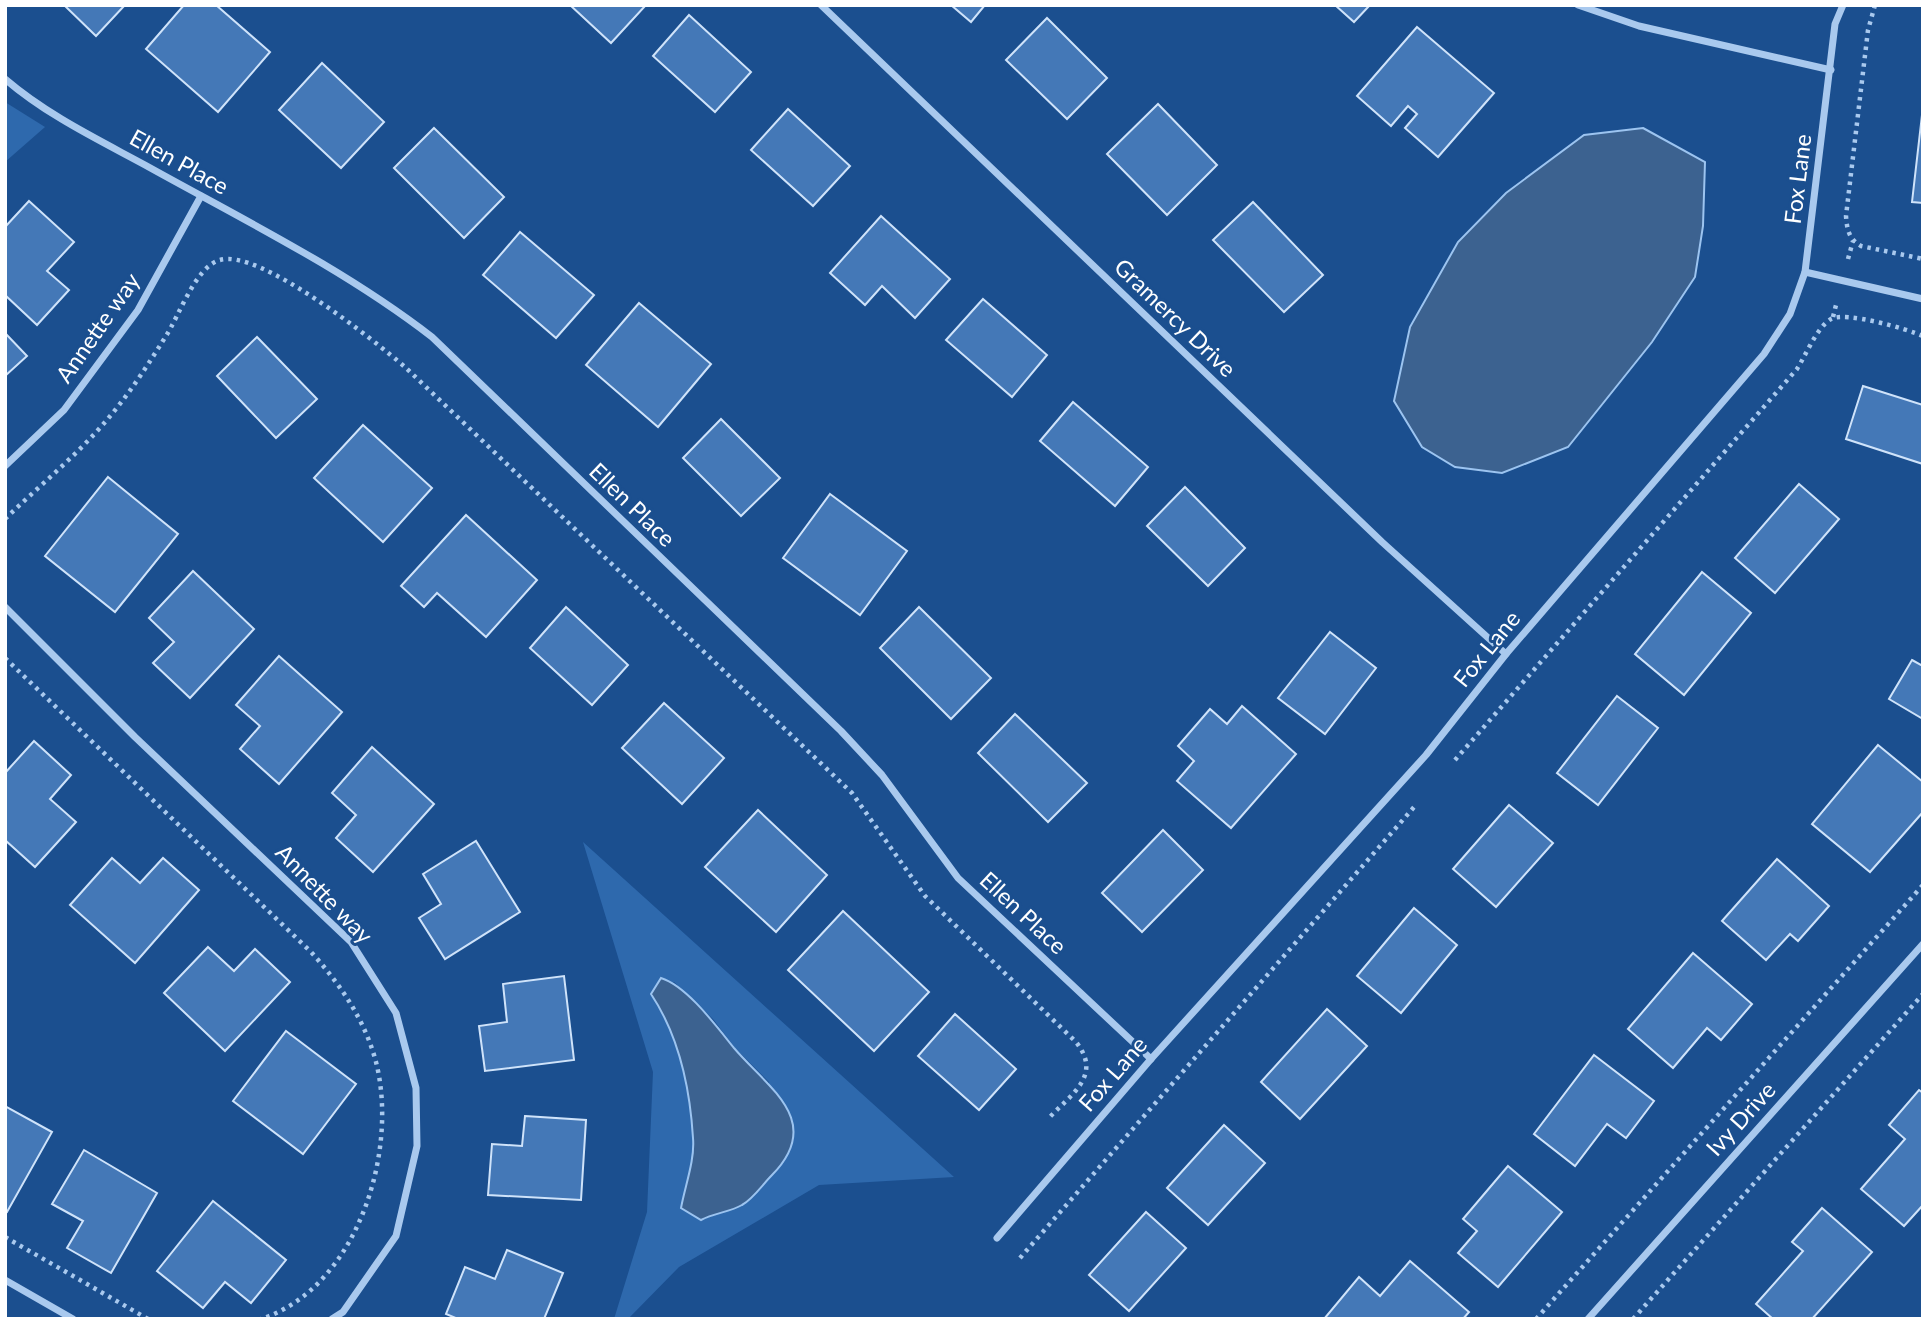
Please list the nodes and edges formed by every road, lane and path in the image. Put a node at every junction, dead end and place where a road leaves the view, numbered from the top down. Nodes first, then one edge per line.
1 (821, 5) edge
2 (1578, 5) edge
3 (1843, 5) edge
4 (1875, 5) edge
5 (1831, 70) junction
6 (5, 79) edge
7 (201, 196) junction
8 (1923, 259) edge
9 (1805, 272) junction
10 (1923, 299) edge
11 (1923, 336) edge
12 (5, 466) edge
13 (5, 519) edge
14 (5, 607) edge
15 (1506, 654) junction
16 (5, 658) edge
17 (1450, 766) dead end
18 (1422, 797) dead end
19 (1923, 885) edge
20 (1923, 944) edge
21 (1923, 994) edge
22 (1151, 1059) junction
23 (1048, 1119) dead end
24 (5, 1237) edge
25 (997, 1238) dead end
26 (1020, 1258) dead end
27 (5, 1280) edge
28 (73, 1319) edge
29 (148, 1319) edge
30 (261, 1319) edge
31 (332, 1319) edge
32 (1536, 1319) edge
33 (1588, 1319) edge
34 (1633, 1319) edge

1 - 15 street, Gramercy Drive
2 - 5 street
3 - 5 street, Fox Lane
4 - 8 path
5 - 9 street, Fox Lane
6 - 7 street, Ellen Place
7 - 12 street, Annette way
7 - 22 street, Ellen Place
9 - 10 street
9 - 15 street, Fox Lane
11 - 17 path
13 - 23 path
14 - 31 street, Annette way
15 - 22 street, Fox Lane
16 - 30 path
18 - 26 path
19 - 32 path
20 - 33 street, Ivy Drive
21 - 34 path
22 - 25 street, Fox Lane
24 - 29 path
27 - 28 street

